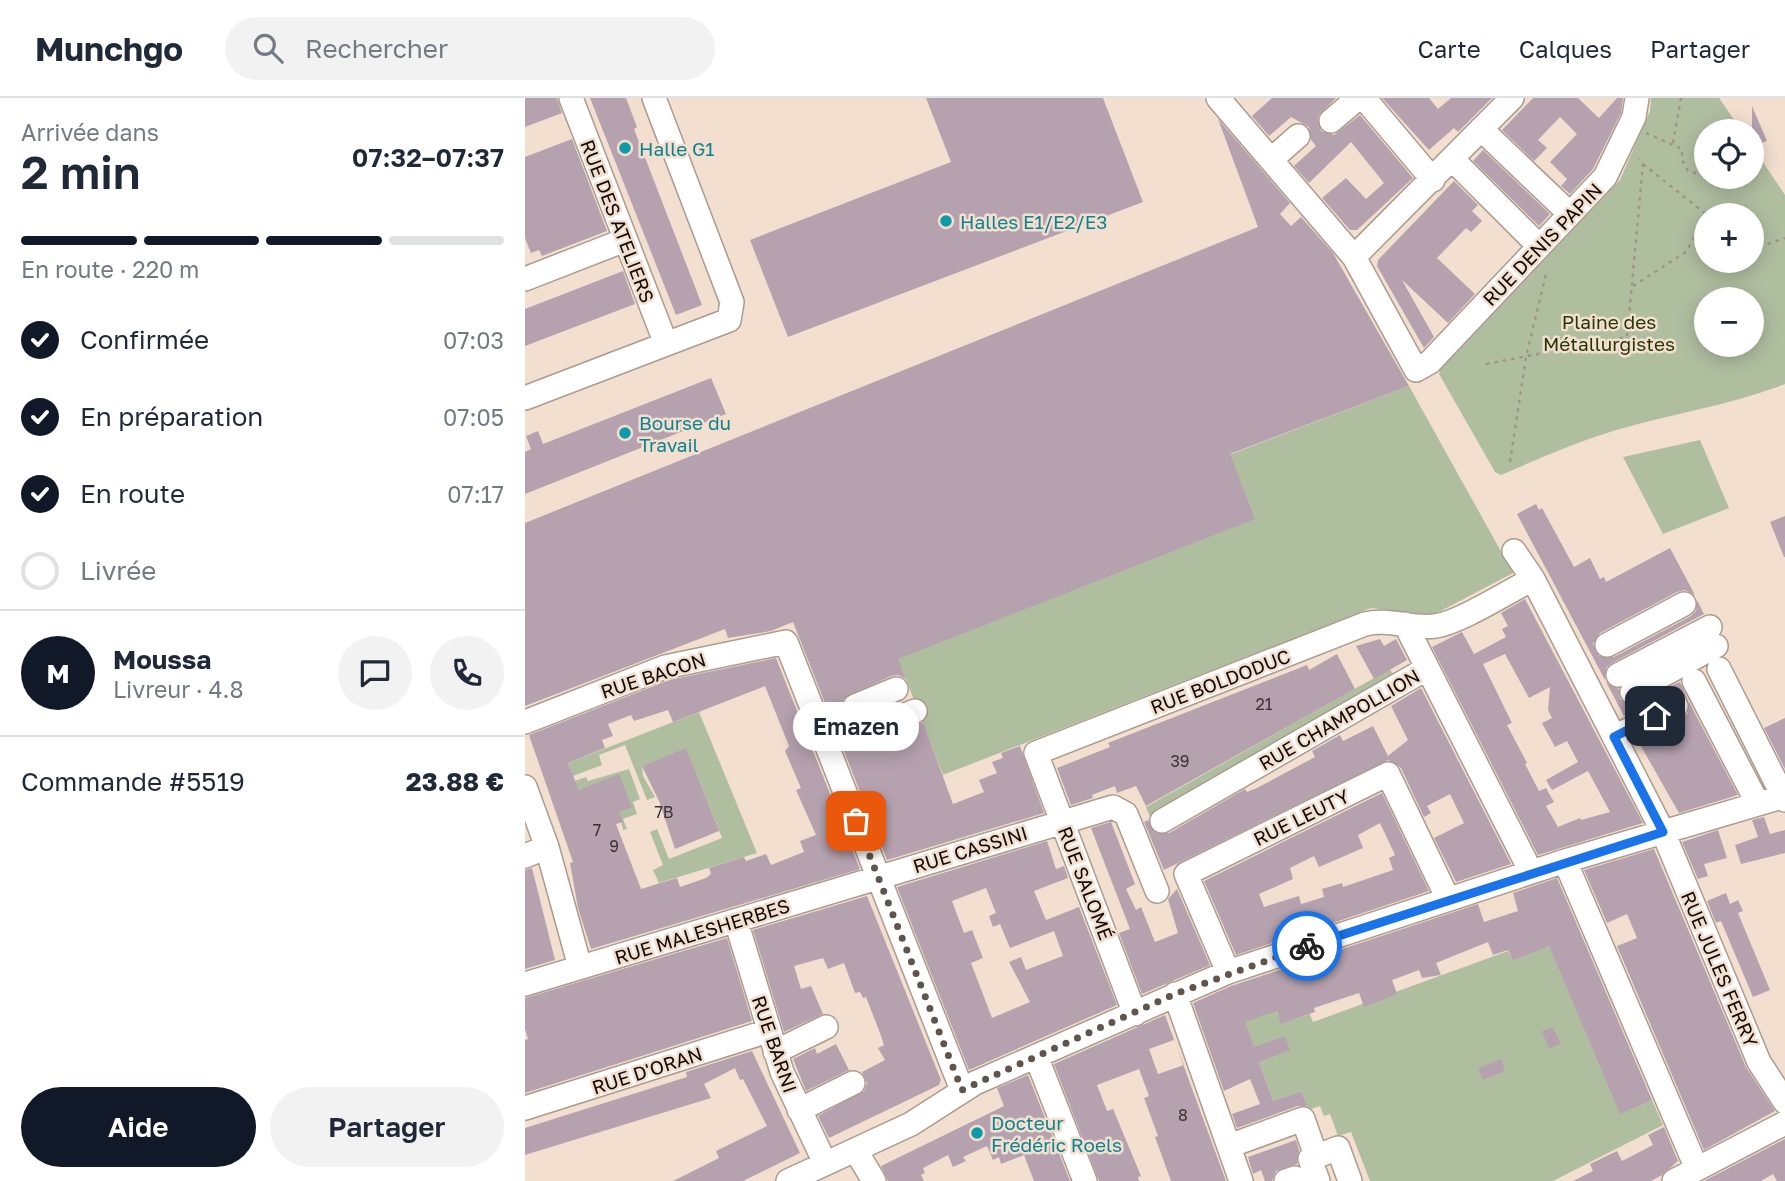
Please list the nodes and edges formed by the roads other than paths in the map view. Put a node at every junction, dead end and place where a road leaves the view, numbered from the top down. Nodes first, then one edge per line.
1 (571, 98) edge
2 (654, 98) edge
3 (1218, 98) edge
4 (1358, 98) edge
5 (1364, 98) edge
6 (1512, 98) edge
7 (1637, 98) edge
8 (1332, 121) dead end
9 (1481, 129) junction
10 (1298, 136) dead end
11 (1272, 159) junction
12 (1453, 160) junction
13 (1433, 180) junction
14 (1570, 214) junction
15 (625, 240) junction
16 (1539, 246) junction
17 (1355, 257) junction
18 (525, 279) edge
19 (666, 344) junction
20 (525, 398) edge
21 (1514, 551) dead end
22 (1532, 579) junction
23 (1684, 604) dead end
24 (1405, 624) junction
25 (1591, 653) junction
26 (1426, 669) junction
27 (1694, 681) dead end
28 (896, 690) dead end
29 (1610, 692) junction
30 (1676, 706) dead end
31 (915, 711) dead end
32 (525, 722) edge
33 (842, 727) junction
34 (1614, 737) junction
35 (1036, 753) joint
36 (525, 787) edge
37 (1785, 797) edge
38 (1758, 804) junction
39 (1062, 820) junction
40 (1161, 821) dead end
41 (1663, 832) junction
42 (536, 844) edge
43 (525, 856) edge
44 (1565, 861) junction
45 (1531, 872) junction
46 (878, 877) junction
47 (1157, 891) dead end
48 (1448, 899) junction
49 (736, 921) junction
50 (580, 967) junction
51 (1228, 972) junction
52 (525, 984) edge
53 (1175, 994) junction
54 (1135, 1014) junction
55 (826, 1027) dead end
56 (771, 1041) junction
57 (1036, 1056) junction
58 (853, 1083) dead end
59 (962, 1090) junction
60 (1785, 1102) edge
61 (525, 1108) edge
62 (799, 1110) junction
63 (1785, 1123) edge
64 (1229, 1146) junction
65 (856, 1151) junction
66 (1316, 1156) junction
67 (825, 1163) junction
68 (1697, 1169) junction
69 (788, 1181) edge
70 (874, 1181) edge
71 (1085, 1181) edge
72 (1241, 1181) edge
73 (1318, 1181) edge
74 (1350, 1181) edge
75 (1674, 1181) edge

1 - 15 street, RUE DES ATELIERS
2 - 19 street
3 - 11 street
4 - 8 street
5 - 13 street
6 - 9 street
7 - 14 street, RUE DENIS PAPIN
9 - 12 street
9 - 14 street
10 - 11 street
11 - 17 street
12 - 13 street
12 - 16 street
13 - 17 street
14 - 16 street, RUE DENIS PAPIN
15 - 18 street
15 - 19 street, RUE DES ATELIERS
16 - 17 street, RUE DENIS PAPIN
19 - 20 street
21 - 22 street, RUE JULES FERRY
22 - 24 street
22 - 25 street, RUE JULES FERRY
23 - 25 street
24 - 26 street, RUE CHAMPOLLION
24 - 35 street, RUE BOLDODUC
25 - 29 street, RUE JULES FERRY
26 - 40 street, RUE CHAMPOLLION
26 - 45 street
27 - 38 street
28 - 33 street
29 - 34 street, RUE JULES FERRY
29 - 37 street
30 - 34 street
31 - 33 street
32 - 33 street, RUE BACON
33 - 46 street
34 - 41 street, RUE JULES FERRY
35 - 39 street, RUE SALOMÉ
36 - 42 street
37 - 38 street
38 - 41 street
39 - 46 street, RUE CASSINI
39 - 47 street, RUE CASSINI
39 - 54 street, RUE SALOMÉ
41 - 44 street
41 - 60 street, RUE JULES FERRY
42 - 43 street
42 - 50 street
44 - 45 street
44 - 68 street
45 - 48 street
46 - 49 street, RUE MALESHERBES
46 - 59 street
48 - 51 street
48 - 51 street, RUE LEUTY
49 - 50 street, RUE MALESHERBES
49 - 56 street, RUE BARNI
50 - 52 street, RUE MALESHERBES
51 - 53 street
53 - 54 street
53 - 64 street
54 - 57 street
55 - 56 street, RUE D'ORAN
56 - 61 street, RUE D'ORAN
56 - 62 street, RUE BARNI
57 - 59 street
57 - 71 street
58 - 62 street
59 - 65 street
62 - 67 street, RUE BARNI
63 - 68 street
64 - 66 street
64 - 72 street
65 - 67 street
65 - 70 street
66 - 73 street
66 - 74 street
67 - 69 street
68 - 75 street

